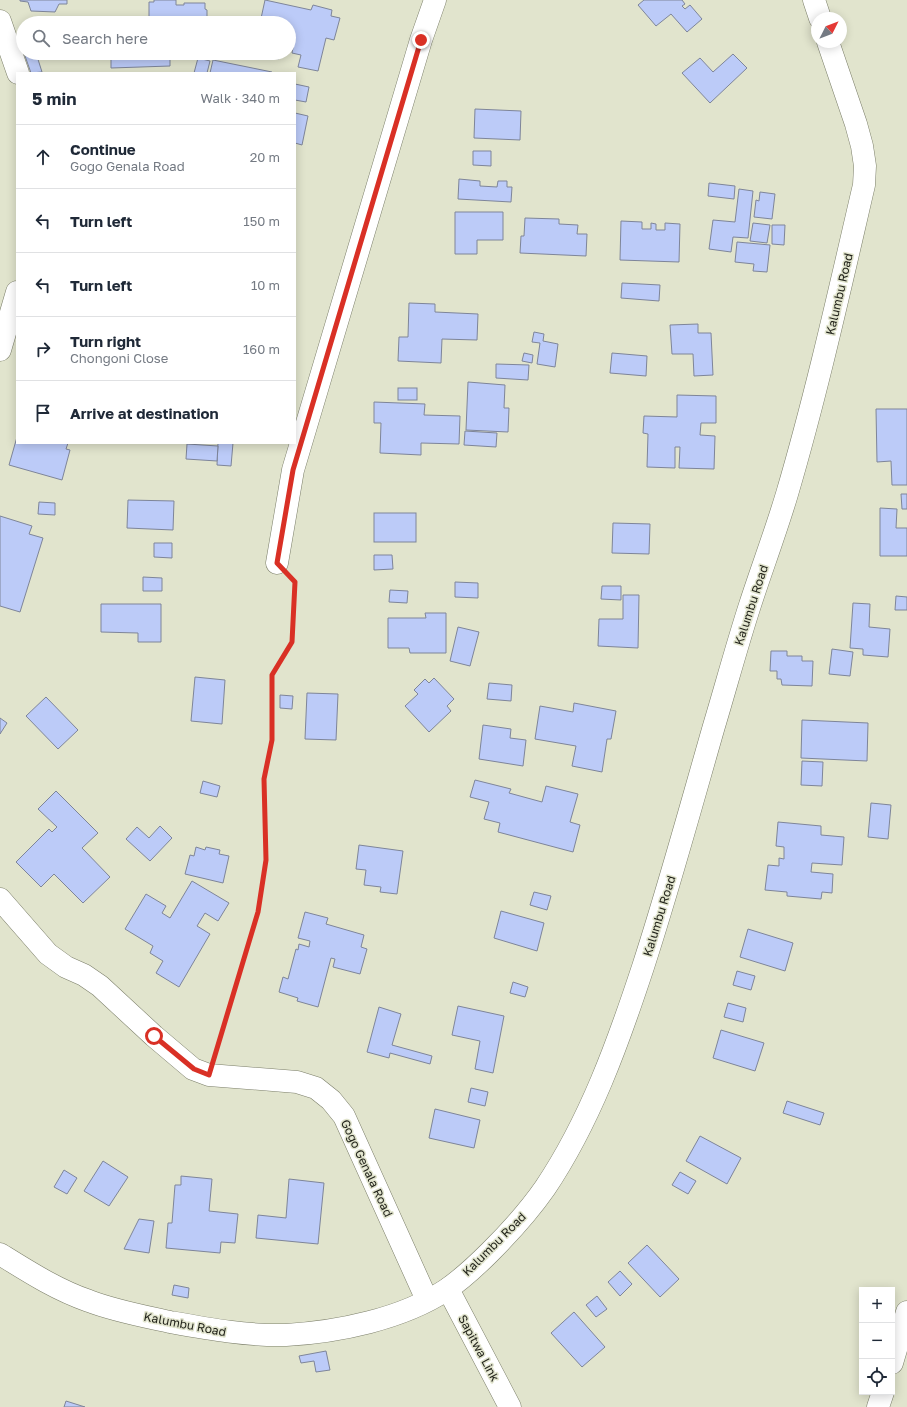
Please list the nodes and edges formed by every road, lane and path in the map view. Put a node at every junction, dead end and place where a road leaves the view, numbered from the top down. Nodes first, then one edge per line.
1 (435, 0) edge
2 (814, 0) edge
3 (818, 12) edge
4 (0, 21) edge
5 (830, 48) edge
6 (18, 72) edge
7 (16, 295) edge
8 (0, 350) edge
9 (277, 563) joint
10 (0, 900) edge
11 (209, 1075) junction
12 (0, 1254) edge
13 (448, 1289) junction
14 (427, 1300) junction
15 (907, 1312) edge
16 (893, 1359) edge
17 (882, 1395) edge
18 (510, 1407) edge
19 (878, 1407) edge

1 - 9 street
2 - 3 street
4 - 6 street
5 - 13 street, Kalumbu Road
7 - 8 street
9 - 11 path
10 - 11 street, Gogo Genala Road
11 - 14 street, Gogo Genala Road
12 - 14 street, Kalumbu Road
13 - 14 street, Kalumbu Road
13 - 18 street, Sapitwa Link
15 - 16 street
17 - 19 street

